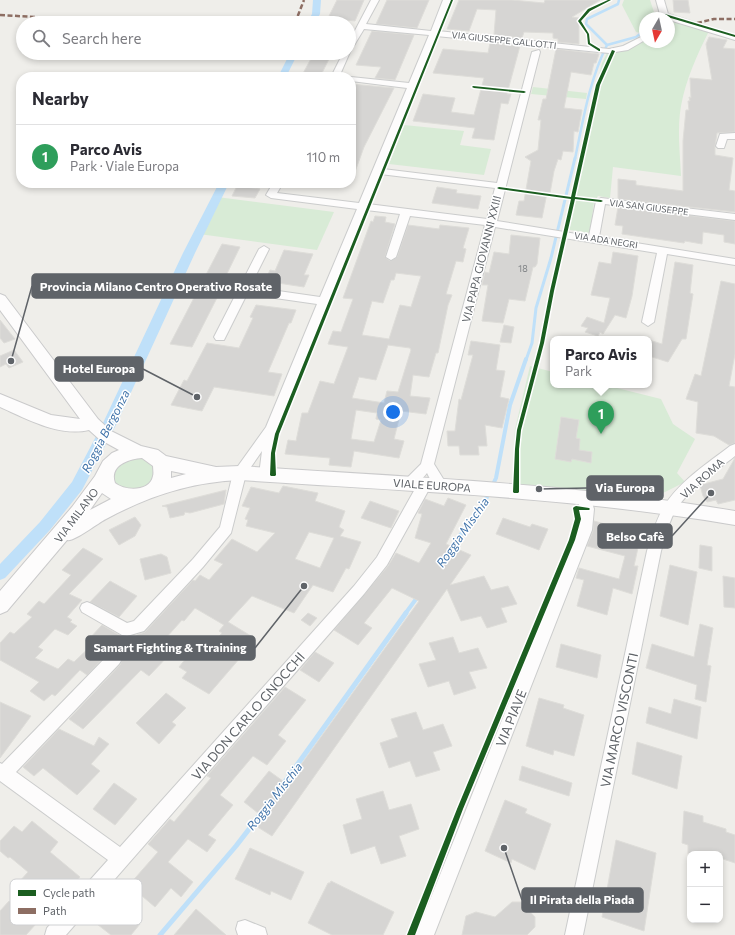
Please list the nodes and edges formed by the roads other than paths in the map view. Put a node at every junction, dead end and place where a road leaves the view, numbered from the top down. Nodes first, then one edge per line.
1 (375, 0) edge
2 (447, 0) edge
3 (660, 0) edge
4 (664, 12) edge
5 (675, 21) edge
6 (361, 26) junction
7 (434, 33) junction
8 (356, 36) edge
9 (735, 38) edge
10 (639, 41) edge
11 (528, 43) junction
12 (550, 45) junction
13 (536, 52) junction
14 (344, 60) edge
15 (338, 72) edge
16 (356, 80) edge
17 (412, 86) junction
18 (735, 136) edge
19 (721, 146) dead end
20 (376, 171) junction
21 (500, 186) junction
22 (275, 188) edge
23 (362, 206) junction
24 (406, 212) junction
25 (735, 217) edge
26 (491, 223) junction
27 (594, 238) junction
28 (264, 249) dead end
29 (663, 250) junction
30 (391, 257) dead end
31 (735, 262) edge
32 (244, 290) junction
33 (0, 299) edge
34 (323, 301) junction
35 (648, 322) dead end
36 (220, 337) dead end
37 (0, 400) edge
38 (92, 423) junction
39 (272, 428) junction
40 (105, 435) junction
41 (735, 449) edge
42 (138, 452) junction
43 (161, 462) junction
44 (427, 466) junction
45 (107, 471) junction
46 (240, 473) junction
47 (216, 474) junction
48 (266, 475) junction
49 (425, 484) junction
50 (152, 489) junction
51 (133, 496) junction
52 (585, 500) junction
53 (671, 507) junction
54 (735, 518) edge
55 (48, 552) junction
56 (0, 605) edge
57 (87, 608) dead end
58 (114, 659) dead end
59 (2, 772) edge
60 (121, 860) junction
61 (104, 879) edge
62 (63, 925) edge
63 (54, 935) edge
64 (425, 935) edge
65 (574, 935) edge

1 - 6 street
2 - 7 street
3 - 4 street
5 - 9 street
6 - 7 street, VIA GIUSEPPE GALLOTTI
6 - 8 street
7 - 11 street, VIA GIUSEPPE GALLOTTI
7 - 17 street
10 - 12 street, VIA GIUSEPPE GALLOTTI
11 - 12 street, VIA GIUSEPPE GALLOTTI
11 - 13 street
12 - 13 street
13 - 21 street, VIA PAPA GIOVANNI XXIII
14 - 15 street
16 - 17 street
17 - 20 street
18 - 19 street
20 - 21 street
20 - 23 street
21 - 26 street, VIA PAPA GIOVANNI XXIII
22 - 23 street, VIA ADA NEGRI
23 - 24 street, VIA ADA NEGRI
23 - 34 street
24 - 26 street, VIA ADA NEGRI
24 - 30 street
25 - 27 street, VIA SAN GIUSEPPE
26 - 27 street, VIA ADA NEGRI
26 - 44 street, VIA PAPA GIOVANNI XXIII
27 - 29 street, VIA ADA NEGRI
28 - 32 street
29 - 31 street, VIA ADA NEGRI
29 - 35 street
32 - 34 street
32 - 36 street
33 - 38 street
34 - 39 street
37 - 38 street
38 - 40 street
39 - 46 street
39 - 48 street
40 - 42 street
40 - 45 street
41 - 53 street, VIA ROMA
42 - 43 street
42 - 45 street
43 - 47 street, VIALE EUROPA
43 - 50 street
44 - 49 street, VIA DON CARLO GNOCCHI
44 - 49 street
45 - 51 street
45 - 55 street, VIA MILANO
46 - 47 street, VIALE EUROPA
46 - 48 street, VIALE EUROPA
46 - 57 street
47 - 50 street, VIALE EUROPA
48 - 49 street, VIALE EUROPA
49 - 52 street, VIALE EUROPA
49 - 60 street, VIA DON CARLO GNOCCHI
50 - 51 street
51 - 55 street, VIA MILANO
52 - 53 street, VIALE EUROPA
52 - 64 street, VIA PIAVE
53 - 54 street, VIALE EUROPA
53 - 65 street, VIA MARCO VISCONTI
55 - 56 street, VIA MILANO
58 - 59 street
59 - 60 street
60 - 61 street, VIA DON CARLO GNOCCHI
62 - 63 street, VIA DON CARLO GNOCCHI

